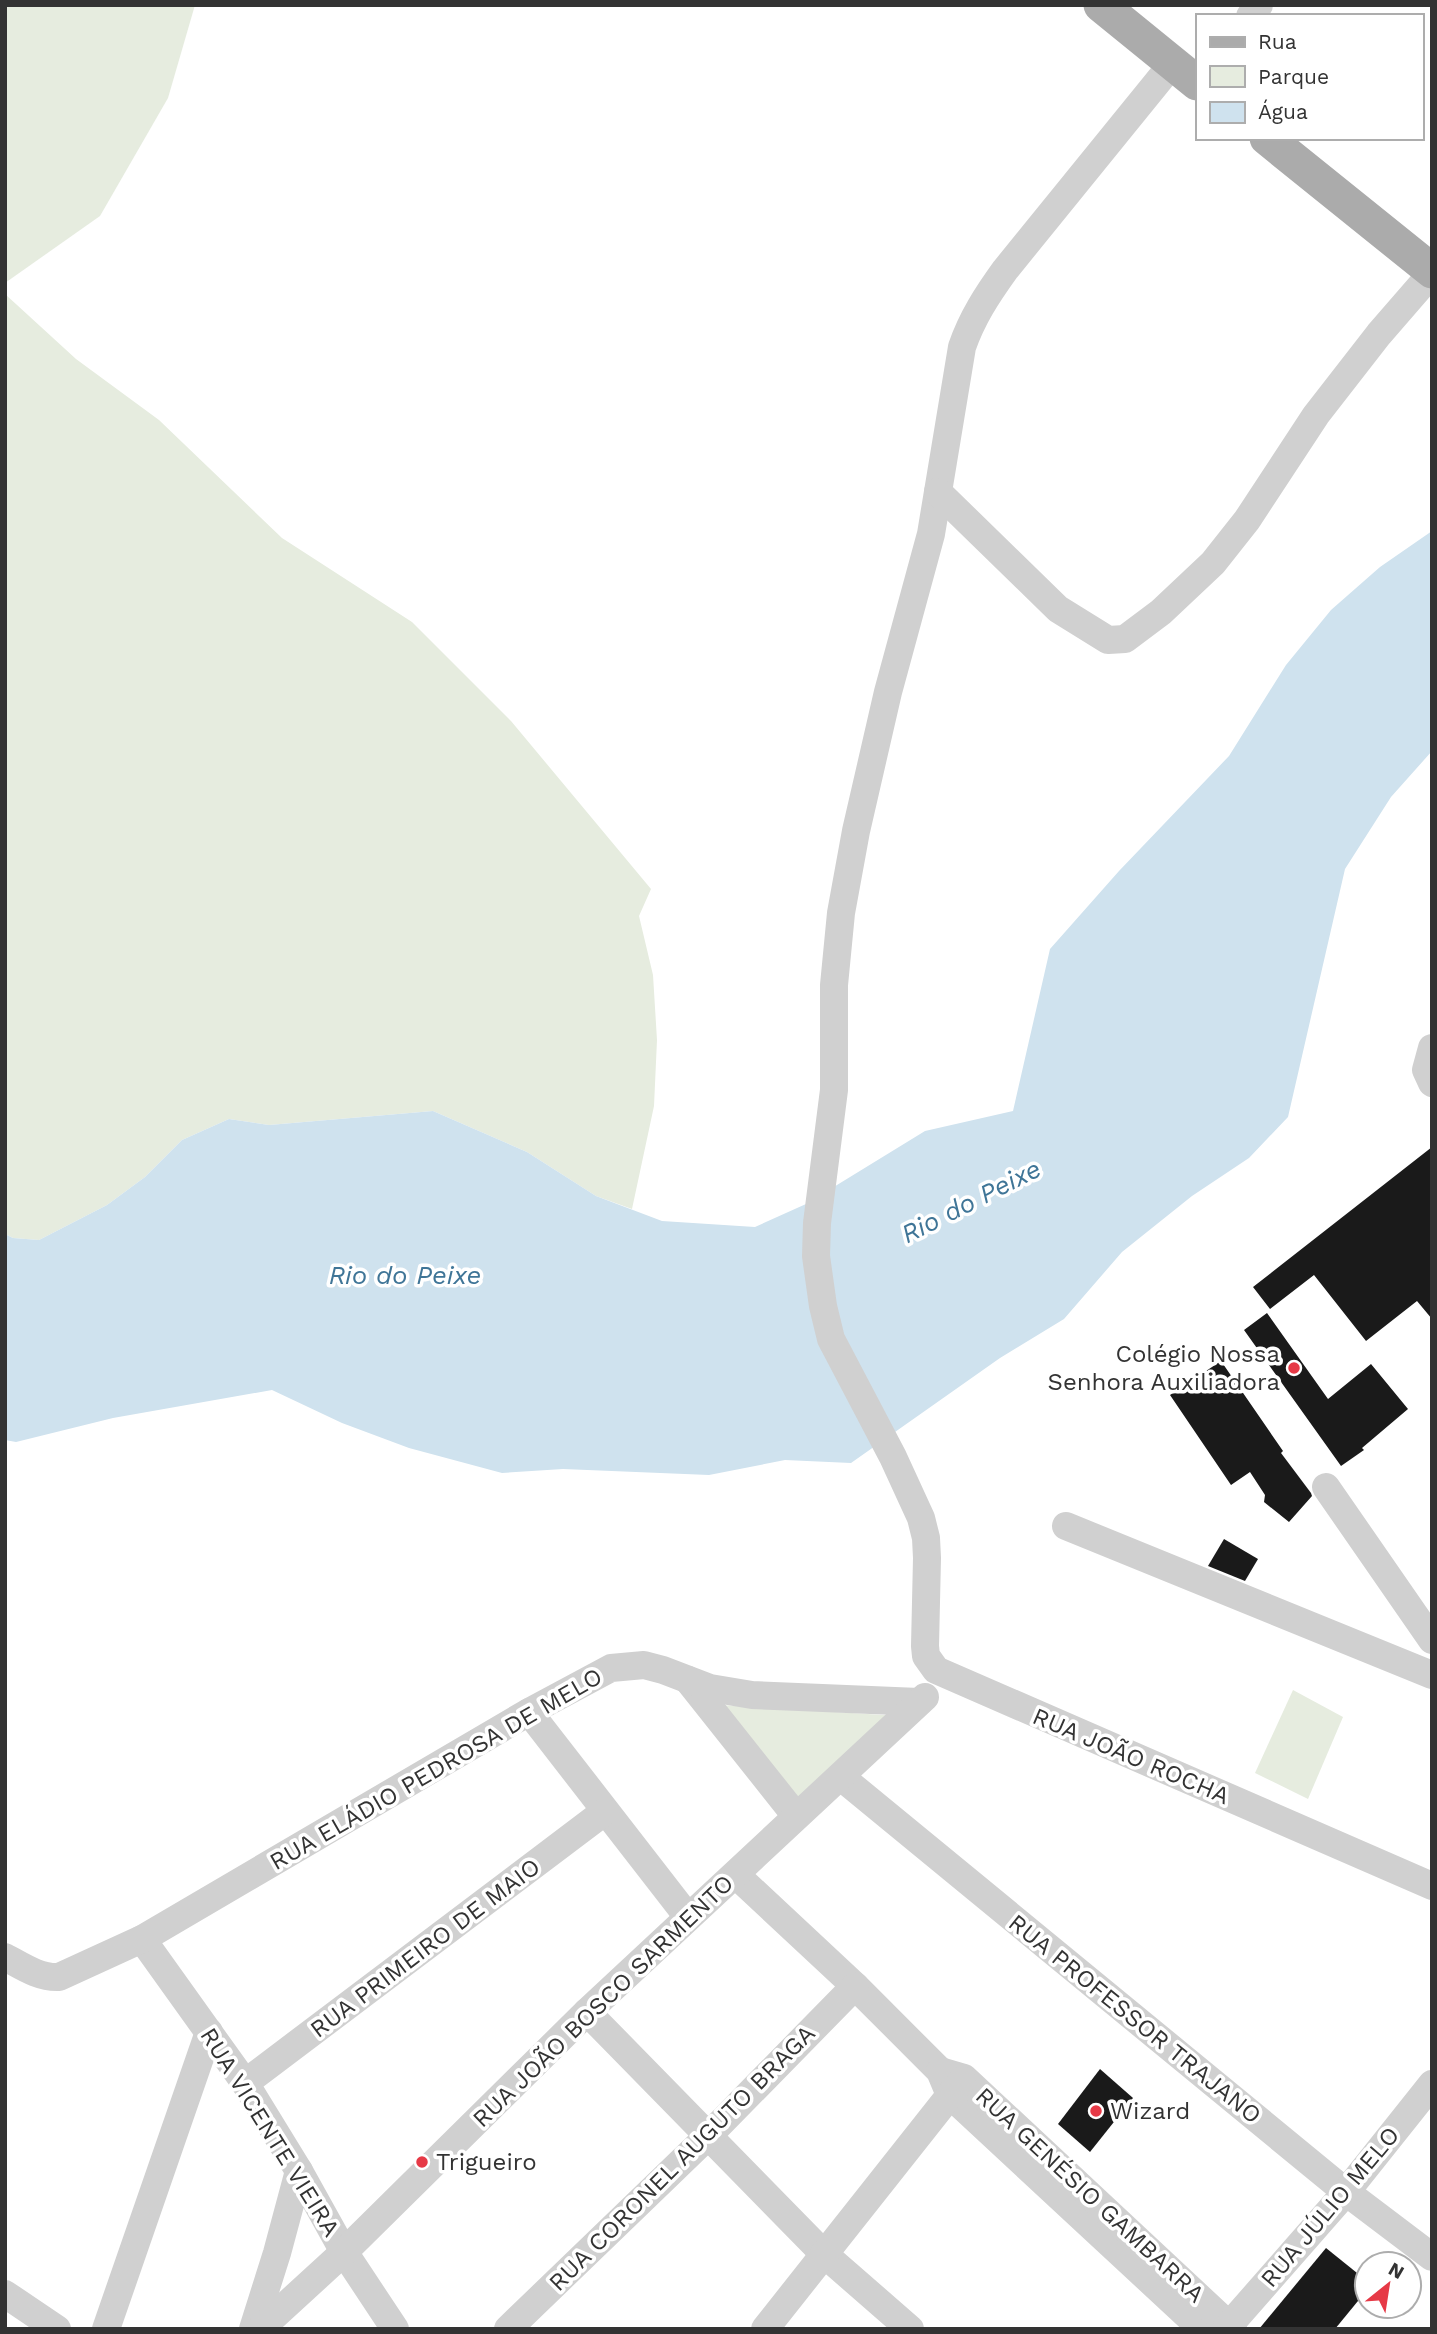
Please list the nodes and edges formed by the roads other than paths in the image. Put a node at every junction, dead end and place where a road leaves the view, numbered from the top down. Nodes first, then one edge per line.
1 (1101, 5) edge
2 (1190, 74) edge
3 (1269, 140) edge
4 (1432, 272) edge
5 (938, 492) junction
6 (1326, 1487) dead end
7 (1066, 1526) dead end
8 (1432, 1640) edge
9 (1432, 1675) edge
10 (947, 1676) junction
11 (688, 1680) junction
12 (919, 1702) junction
13 (529, 1712) junction
14 (841, 1777) junction
15 (604, 1812) junction
16 (796, 1816) junction
17 (736, 1875) junction
18 (1432, 1886) edge
19 (688, 1917) junction
20 (142, 1939) junction
21 (5, 1957) edge
22 (855, 1986) junction
23 (587, 2012) junction
24 (209, 2032) junction
25 (245, 2083) junction
26 (1432, 2084) edge
27 (960, 2088) junction
28 (707, 2137) junction
29 (299, 2171) junction
30 (1346, 2192) junction
31 (344, 2252) junction
32 (1432, 2257) edge
33 (830, 2259) junction
34 (5, 2294) edge
35 (1222, 2328) edge
36 (57, 2329) edge
37 (106, 2329) edge
38 (253, 2329) edge
39 (260, 2329) edge
40 (395, 2329) edge
41 (508, 2329) edge
42 (765, 2329) edge
43 (787, 2329) edge
44 (910, 2329) edge

1 - 2 main road
2 - 5 street, RUA JOÃO ROCHA
3 - 4 main road
4 - 5 street
5 - 10 street, RUA JOÃO ROCHA
6 - 8 street
7 - 9 street
10 - 12 street, RUA JOÃO BOSCO SARMENTO
10 - 18 street, RUA JOÃO ROCHA
11 - 12 street, RUA ELÁDIO PEDROSA DE MELO
11 - 13 street, RUA ELÁDIO PEDROSA DE MELO
11 - 16 street
12 - 14 street, RUA JOÃO BOSCO SARMENTO
13 - 15 street
13 - 20 street, RUA ELÁDIO PEDROSA DE MELO
14 - 16 street, RUA JOÃO BOSCO SARMENTO
14 - 30 street, RUA PROFESSOR TRAJANO
15 - 19 street
15 - 25 street, RUA PRIMEIRO DE MAIO
16 - 17 street, RUA JOÃO BOSCO SARMENTO
17 - 19 street, RUA JOÃO BOSCO SARMENTO
17 - 22 street, RUA GENÉSIO GAMBARRA
19 - 23 street, RUA JOÃO BOSCO SARMENTO
20 - 21 street, RUA ELÁDIO PEDROSA DE MELO
20 - 24 street, RUA VICENTE VIEIRA
22 - 27 street, RUA GENÉSIO GAMBARRA
22 - 28 street, RUA CORONEL AUGUTO BRAGA
23 - 28 street
23 - 31 street, RUA JOÃO BOSCO SARMENTO
24 - 25 street, RUA VICENTE VIEIRA
24 - 37 street
25 - 29 street, RUA VICENTE VIEIRA
26 - 30 street, RUA JÚLIO MELO
27 - 33 street
27 - 35 street, RUA GENÉSIO GAMBARRA
28 - 33 street
28 - 41 street, RUA CORONEL AUGUTO BRAGA
29 - 31 street, RUA VICENTE VIEIRA
29 - 38 street
30 - 32 street, RUA PROFESSOR TRAJANO
30 - 35 street, RUA JÚLIO MELO
31 - 39 street, RUA JOÃO BOSCO SARMENTO
31 - 40 street, RUA VICENTE VIEIRA
33 - 42 street
33 - 43 street
33 - 44 street
34 - 36 street

